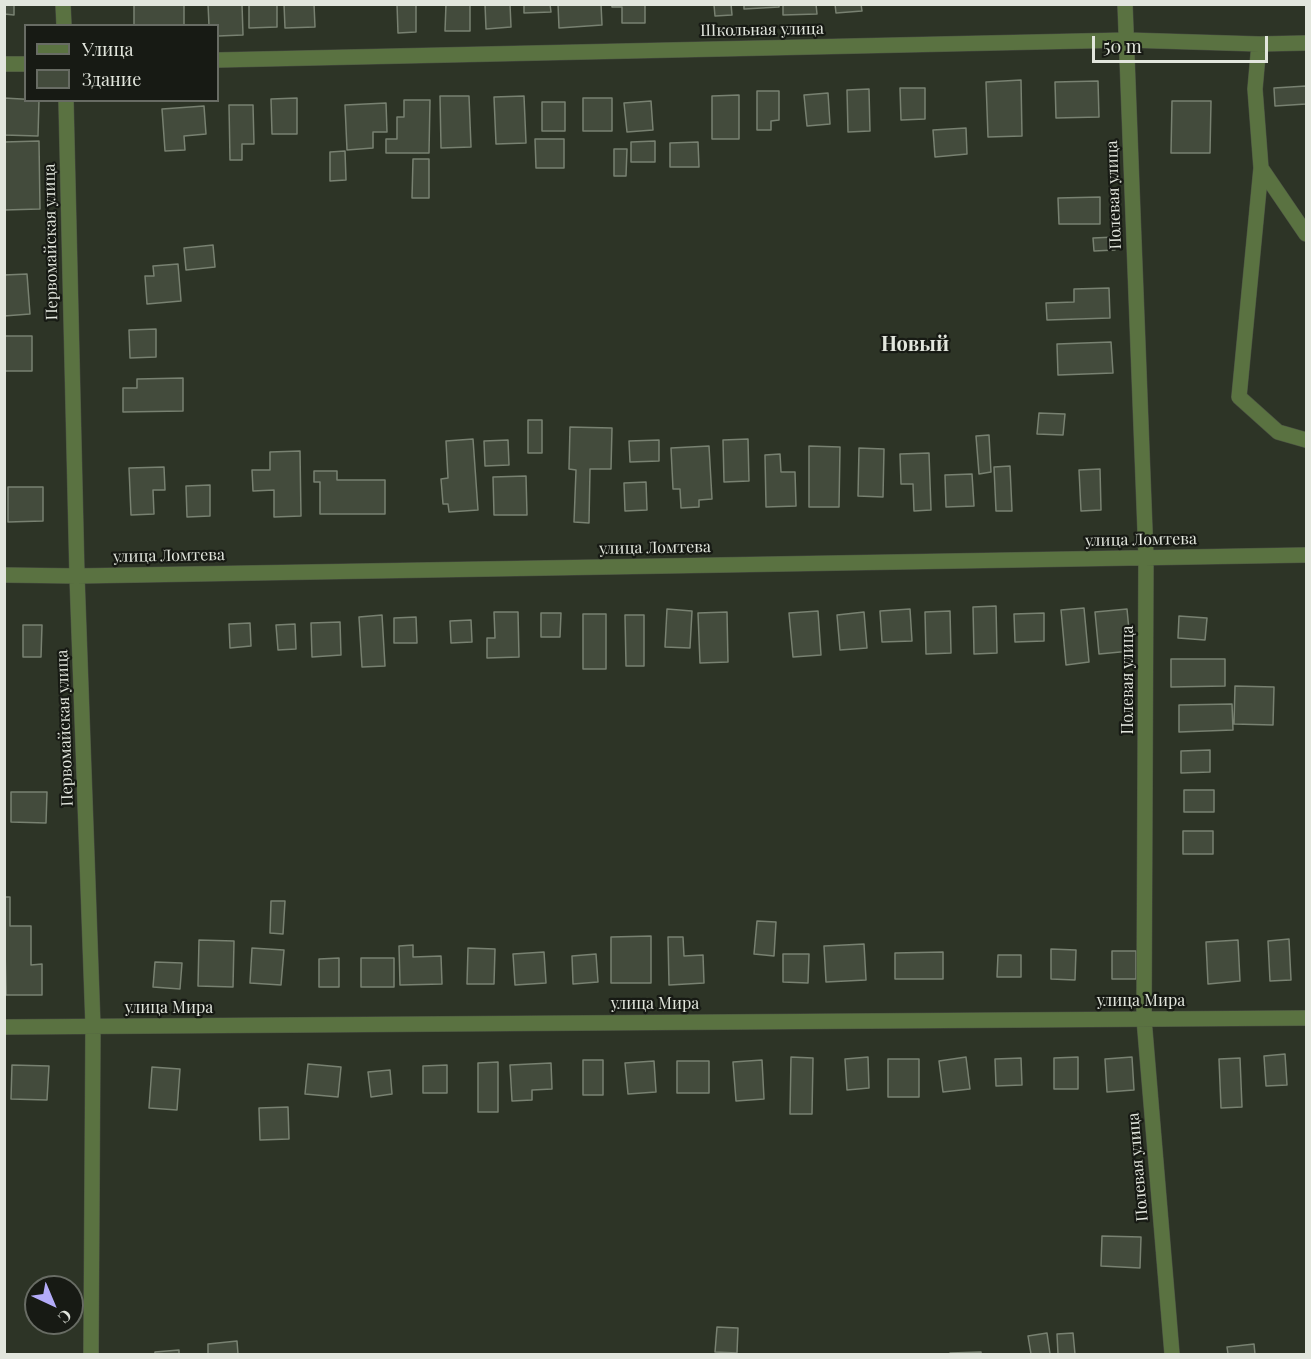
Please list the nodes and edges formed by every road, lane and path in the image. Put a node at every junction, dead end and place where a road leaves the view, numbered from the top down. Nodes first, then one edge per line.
1 (63, 4) edge
2 (1125, 4) edge
3 (64, 24) edge
4 (1126, 40) junction
5 (1306, 43) edge
6 (1259, 44) junction
7 (219, 60) edge
8 (4, 64) edge
9 (24, 64) edge
10 (66, 102) edge
11 (1262, 168) junction
12 (1306, 234) edge
13 (1306, 440) edge
14 (1306, 555) edge
15 (1146, 557) junction
16 (4, 575) edge
17 (77, 576) junction
18 (1306, 1018) edge
19 (1144, 1019) junction
20 (93, 1026) junction
21 (4, 1027) edge
22 (91, 1354) edge
23 (1172, 1354) edge

1 - 3 street
2 - 4 street, Полевая улица
4 - 6 street, Школьная улица
4 - 7 street, Школьная улица
4 - 15 street, Полевая улица
5 - 6 street, Школьная улица
6 - 11 street
8 - 9 street
10 - 17 street, Первомайская улица
11 - 12 street
11 - 13 street
14 - 15 street, улица Ломтева
15 - 17 street, улица Ломтева
15 - 19 street, Полевая улица
16 - 17 street, улица Ломтева
17 - 20 street, Первомайская улица
18 - 19 street, улица Мира
19 - 20 street, улица Мира
19 - 23 street, Полевая улица
20 - 21 street, улица Мира
20 - 22 street, Первомайская улица

